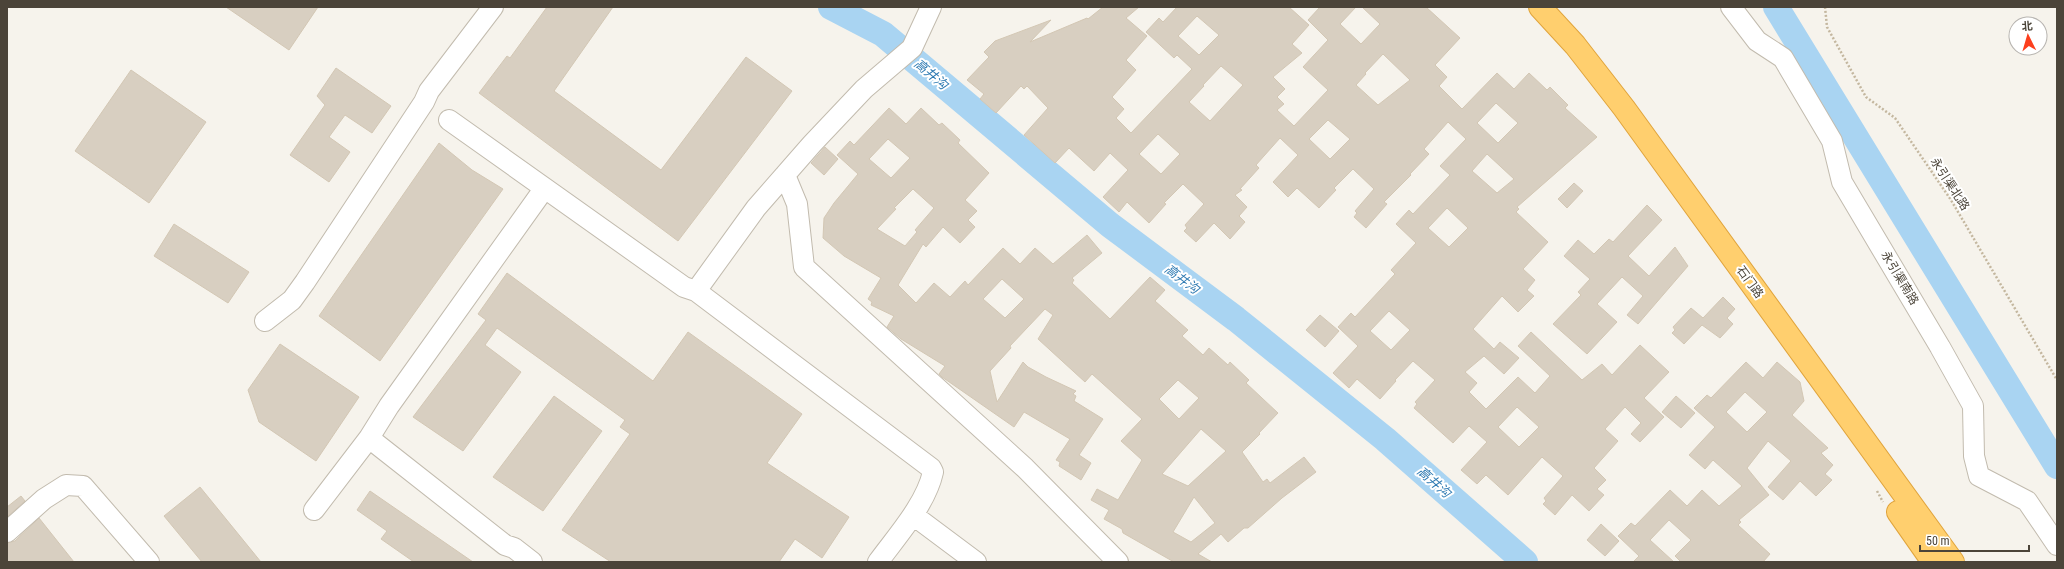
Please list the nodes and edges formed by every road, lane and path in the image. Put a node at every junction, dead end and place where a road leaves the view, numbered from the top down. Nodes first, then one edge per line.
1 (493, 7) edge
2 (1523, 7) edge
3 (1540, 7) edge
4 (1731, 7) edge
5 (1825, 7) edge
6 (928, 14) edge
7 (449, 120) dead end
8 (785, 175) junction
9 (544, 189) junction
10 (696, 291) junction
11 (265, 321) dead end
12 (2057, 380) edge
13 (369, 438) junction
14 (314, 510) dead end
15 (913, 515) junction
16 (7, 532) edge
17 (2057, 545) edge
18 (149, 562) edge
19 (532, 562) edge
20 (878, 562) edge
21 (976, 562) edge
22 (1118, 562) edge
23 (1933, 562) edge
24 (1953, 562) edge

1 - 11 street
2 - 23 highway, 石门路
3 - 24 highway, 石门路
4 - 17 street, 永引渠南路
5 - 12 path, 永引渠北路
6 - 8 street
7 - 9 street
8 - 10 street
8 - 22 street
9 - 10 street
9 - 13 street
10 - 15 street
13 - 14 street
13 - 19 street
15 - 20 street
15 - 21 street
16 - 18 street

